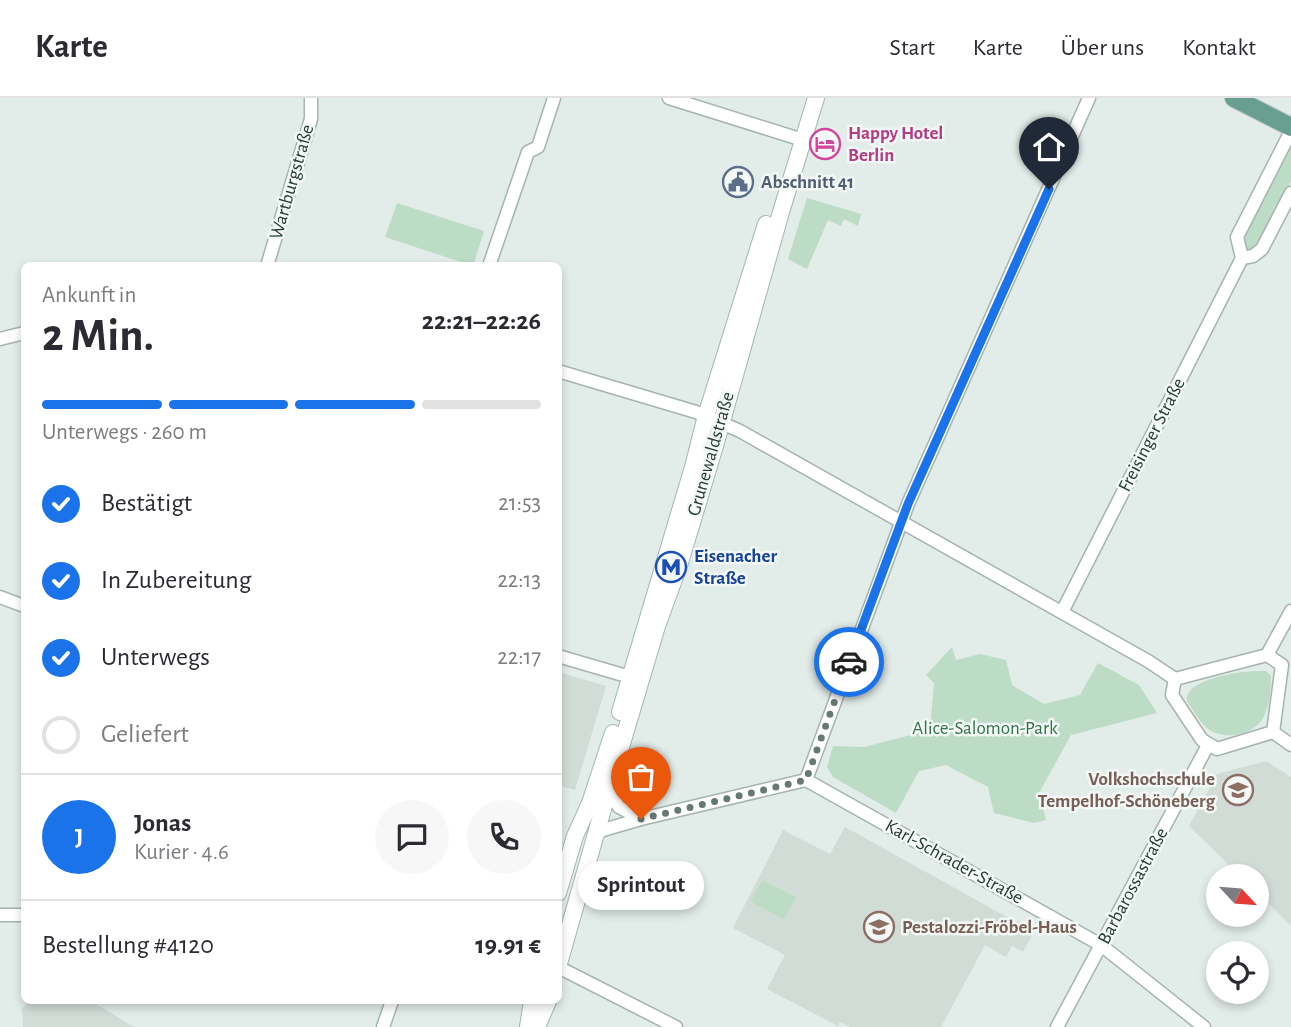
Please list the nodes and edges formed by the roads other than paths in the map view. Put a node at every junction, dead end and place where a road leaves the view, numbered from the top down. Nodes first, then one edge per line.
1 (311, 98) edge
2 (554, 98) edge
3 (669, 98) edge
4 (805, 98) edge
5 (816, 98) edge
6 (1089, 98) edge
7 (1234, 98) edge
8 (1291, 129) edge
9 (798, 138) junction
10 (1291, 193) edge
11 (1242, 258) junction
12 (268, 262) edge
13 (490, 262) edge
14 (21, 334) edge
15 (0, 339) edge
16 (562, 372) edge
17 (706, 416) junction
18 (722, 422) junction
19 (901, 522) junction
20 (0, 597) edge
21 (21, 605) edge
22 (1291, 611) edge
23 (1062, 612) junction
24 (1267, 655) junction
25 (562, 657) edge
26 (1287, 664) edge
27 (630, 677) junction
28 (1175, 679) junction
29 (1273, 732) junction
30 (1208, 745) junction
31 (1291, 745) edge
32 (806, 780) junction
33 (608, 789) junction
34 (641, 819) junction
35 (596, 835) junction
36 (562, 879) edge
37 (562, 889) edge
38 (579, 890) junction
39 (0, 915) edge
40 (21, 915) edge
41 (1101, 945) junction
42 (562, 952) edge
43 (562, 969) edge
44 (391, 1004) edge
45 (531, 1004) edge
46 (547, 1004) edge
47 (383, 1027) edge
48 (528, 1027) edge
49 (537, 1027) edge
50 (677, 1027) edge
51 (1057, 1027) edge
52 (1204, 1027) edge

1 - 12 street, Wartburgstraße
2 - 13 street
3 - 9 street
4 - 9 main road, Grunewaldstraße
5 - 9 main road, Grunewaldstraße
6 - 19 street
7 - 8 main road
8 - 11 street, Freisinger Straße
9 - 17 main road, Grunewaldstraße
9 - 18 main road, Grunewaldstraße
10 - 11 street, Freisinger Straße
11 - 23 street, Freisinger Straße
14 - 15 street
16 - 17 street
17 - 18 street
17 - 27 main road, Grunewaldstraße
18 - 19 street
18 - 33 main road, Grunewaldstraße
19 - 23 street
19 - 32 street
20 - 21 street
22 - 24 street
23 - 28 street
24 - 26 street
24 - 28 street
25 - 27 street
26 - 29 street
27 - 36 main road, Grunewaldstraße
28 - 30 street
29 - 30 street
29 - 31 street
30 - 41 street, Barbarossastraße
32 - 34 street
32 - 41 street, Karl-Schrader-Straße
33 - 34 street
33 - 35 main road, Grunewaldstraße
34 - 35 street
35 - 38 main road, Grunewaldstraße
37 - 38 street, Grunewaldstraße
38 - 42 main road, Grunewaldstraße
39 - 40 street
41 - 51 street, Barbarossastraße
41 - 52 street, Karl-Schrader-Straße
43 - 50 street
44 - 47 street
45 - 48 main road
46 - 49 main road

